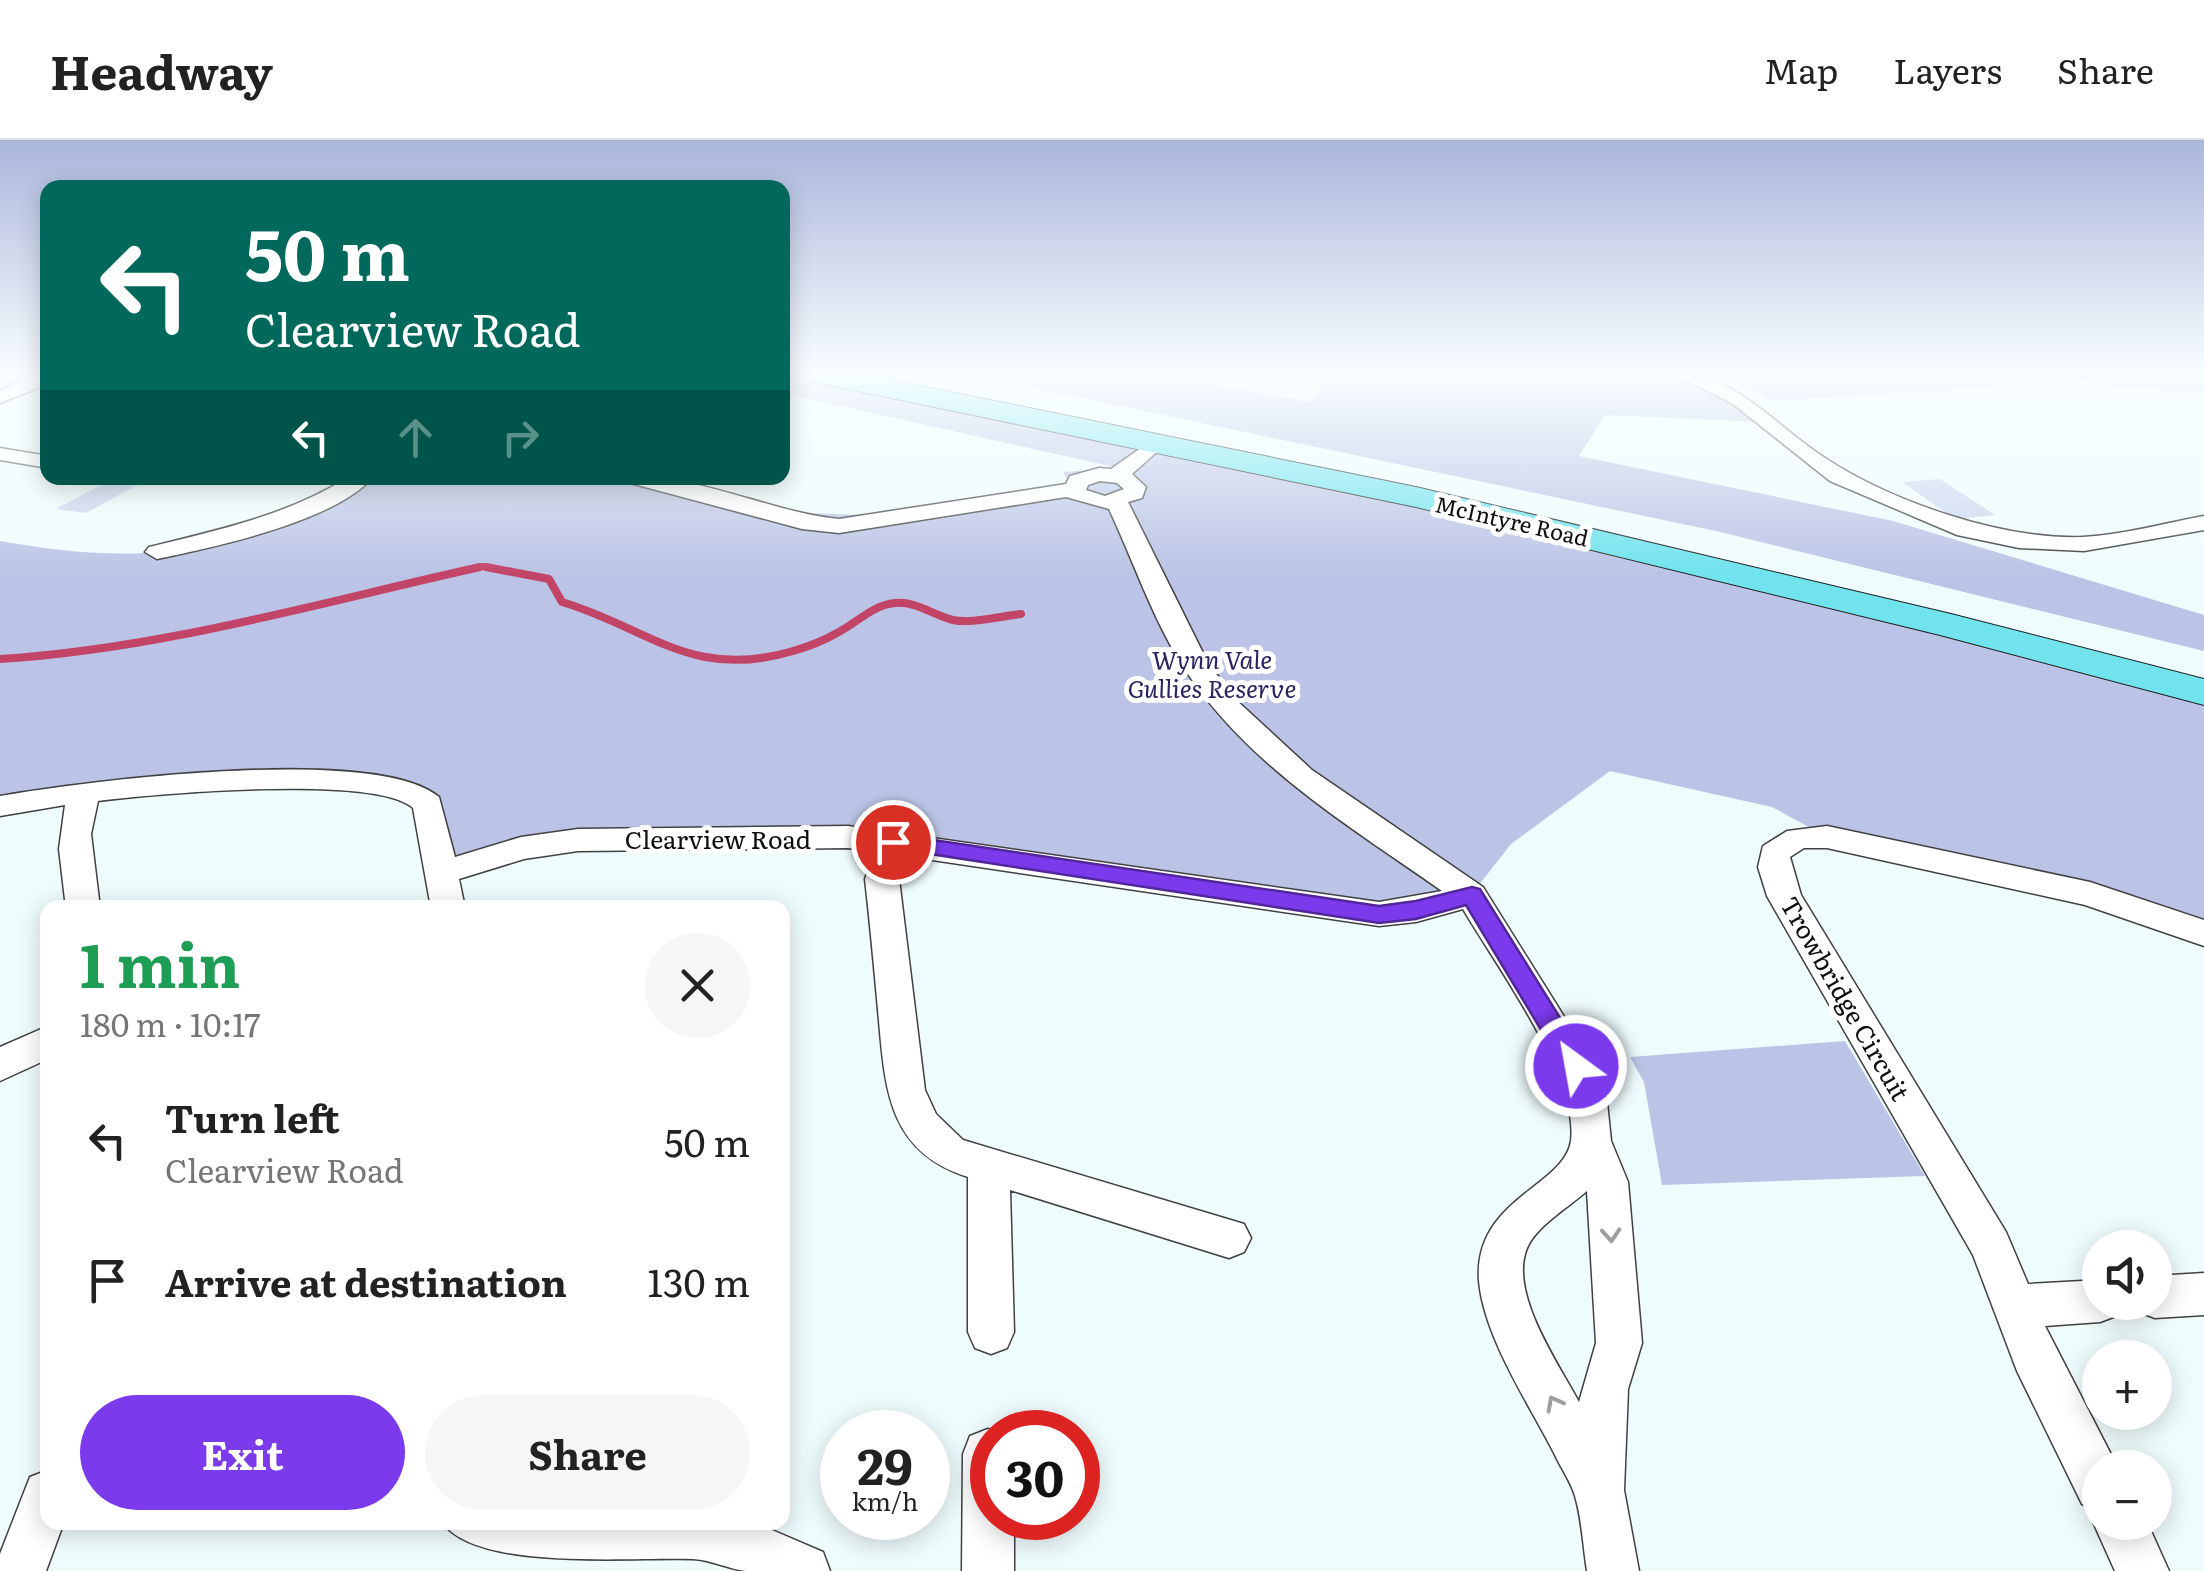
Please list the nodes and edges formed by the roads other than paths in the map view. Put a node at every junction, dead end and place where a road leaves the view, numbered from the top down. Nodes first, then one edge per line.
1 (1141, 440) edge
2 (1182, 440) edge
3 (1236, 440) edge
4 (1788, 440) edge
5 (0, 454) edge
6 (40, 461) edge
7 (349, 485) edge
8 (665, 485) edge
9 (1116, 489) junction
10 (2204, 523) edge
11 (156, 552) dead end
12 (2204, 670) edge
13 (2204, 692) edge
14 (87, 792) junction
15 (0, 806) edge
16 (893, 842) junction
17 (442, 872) junction
18 (1472, 895) junction
19 (82, 900) edge
20 (447, 900) edge
21 (2204, 933) edge
22 (40, 1045) edge
23 (0, 1065) edge
24 (1591, 1141) junction
25 (989, 1166) junction
26 (1229, 1238) dead end
27 (2204, 1294) edge
28 (2172, 1296) edge
29 (2082, 1301) edge
30 (2015, 1306) junction
31 (990, 1332) dead end
32 (2082, 1450) edge
33 (1599, 1490) junction
34 (40, 1516) edge
35 (479, 1530) edge
36 (988, 1540) edge
37 (2127, 1540) edge
38 (20, 1571) edge
39 (804, 1571) edge
40 (988, 1571) edge
41 (1613, 1571) edge
42 (2143, 1571) edge

1 - 9 street
2 - 13 main road, McIntyre Road
3 - 12 main road, McIntyre Road
4 - 10 street
5 - 6 street
7 - 11 street
8 - 9 street
9 - 18 street
14 - 15 street
14 - 17 street
14 - 19 street
16 - 17 street, Clearview Road
16 - 18 street, Clearview Road
16 - 25 street
17 - 20 street
18 - 24 street
21 - 30 street, Trowbridge Circuit
22 - 23 street
24 -> 33 street
33 -> 24 street
25 - 26 street
25 - 31 street
27 - 28 street
29 - 30 street
30 - 32 street, Trowbridge Circuit
33 - 41 street
34 - 38 street
35 - 39 street
36 - 40 street
37 - 42 street

